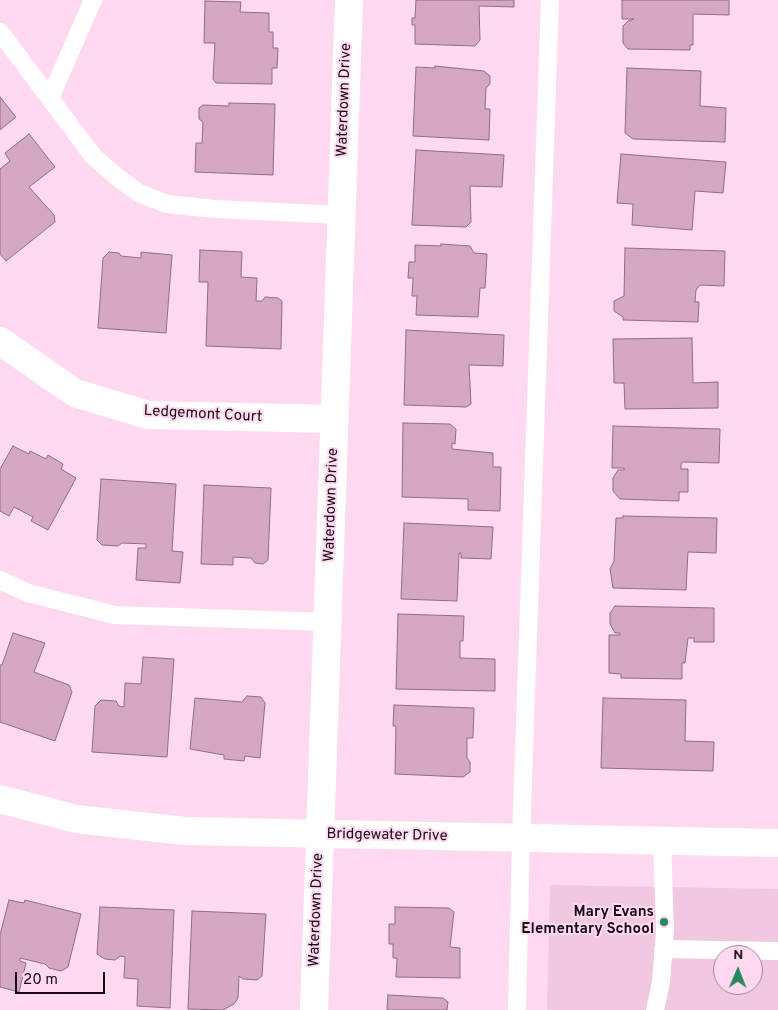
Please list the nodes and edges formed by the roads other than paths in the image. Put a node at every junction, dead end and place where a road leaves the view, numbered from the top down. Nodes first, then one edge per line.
1 (93, 0) edge
2 (349, 0) edge
3 (550, 0) edge
4 (0, 32) edge
5 (50, 98) junction
6 (342, 215) junction
7 (0, 341) edge
8 (335, 419) junction
9 (0, 580) edge
10 (328, 622) junction
11 (0, 799) edge
12 (320, 835) junction
13 (521, 838) junction
14 (662, 841) junction
15 (778, 843) edge
16 (663, 949) junction
17 (778, 951) edge
18 (314, 1010) edge
19 (517, 1010) edge
20 (655, 1010) edge

1 - 5 lane
2 - 6 street, Waterdown Drive
3 - 13 lane
4 - 5 lane
5 - 6 lane
6 - 8 street, Waterdown Drive
7 - 8 street, Ledgemont Court
8 - 10 street, Waterdown Drive
9 - 10 lane
10 - 12 street, Waterdown Drive
11 - 12 street, Bridgewater Drive
12 - 13 street, Bridgewater Drive
12 - 18 street, Waterdown Drive
13 - 14 street, Bridgewater Drive
13 - 19 lane
14 - 15 street, Bridgewater Drive
14 - 16 lane
16 - 17 lane
16 - 20 lane

